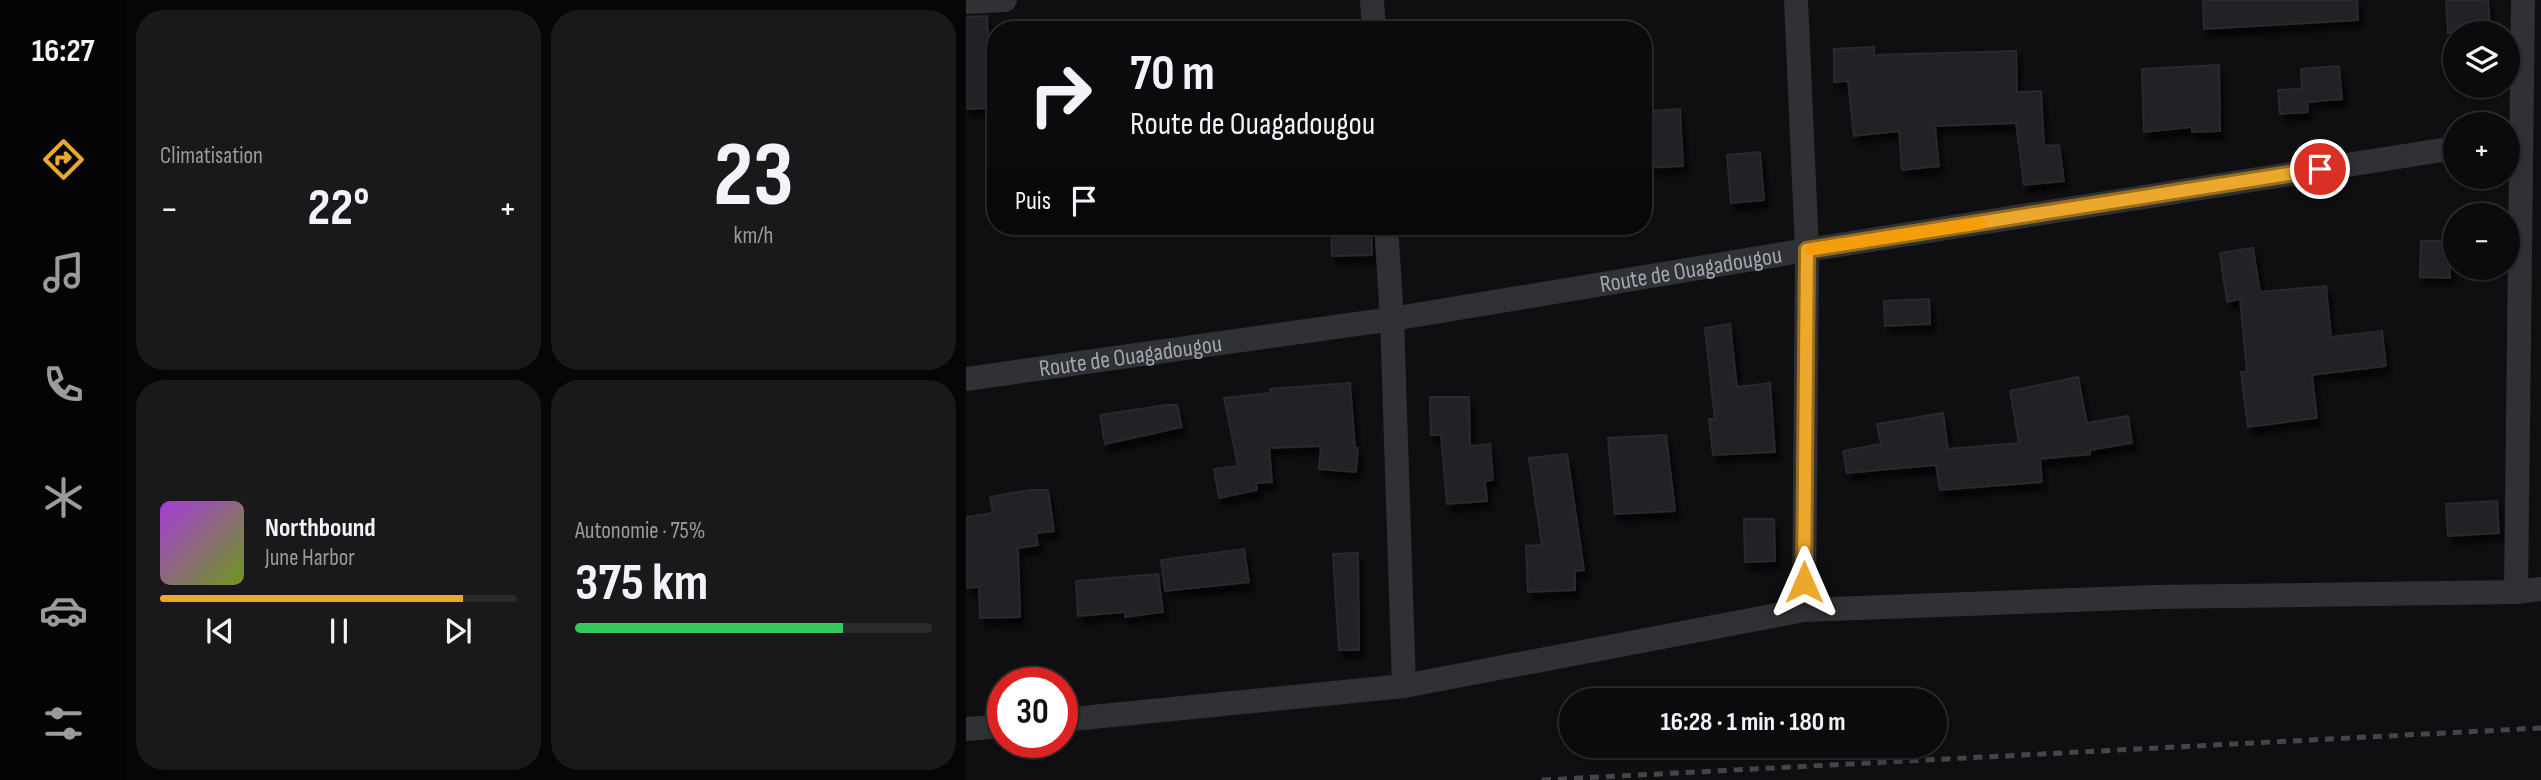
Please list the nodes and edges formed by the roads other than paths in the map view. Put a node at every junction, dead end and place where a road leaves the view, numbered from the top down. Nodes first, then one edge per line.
1 (1005, 0) edge
2 (1372, 0) edge
3 (1796, 0) edge
4 (2523, 0) edge
5 (966, 2) edge
6 (1373, 21) edge
7 (2524, 137) edge
8 (2443, 150) edge
9 (1387, 235) edge
10 (1807, 250) junction
11 (1392, 319) junction
12 (966, 379) edge
13 (2541, 589) edge
14 (2516, 592) junction
15 (1804, 610) junction
16 (1404, 686) junction
17 (1078, 718) edge
18 (987, 727) edge
19 (966, 729) edge

1 - 5 street
2 - 6 street
3 - 10 street
4 - 7 street
7 - 14 street
8 - 10 street, Route de Ouagadougou
9 - 11 street
10 - 11 street, Route de Ouagadougou
10 - 15 street
11 - 12 street, Route de Ouagadougou
11 - 16 street
13 - 14 street
14 - 15 street
15 - 16 street
16 - 17 street
18 - 19 street

